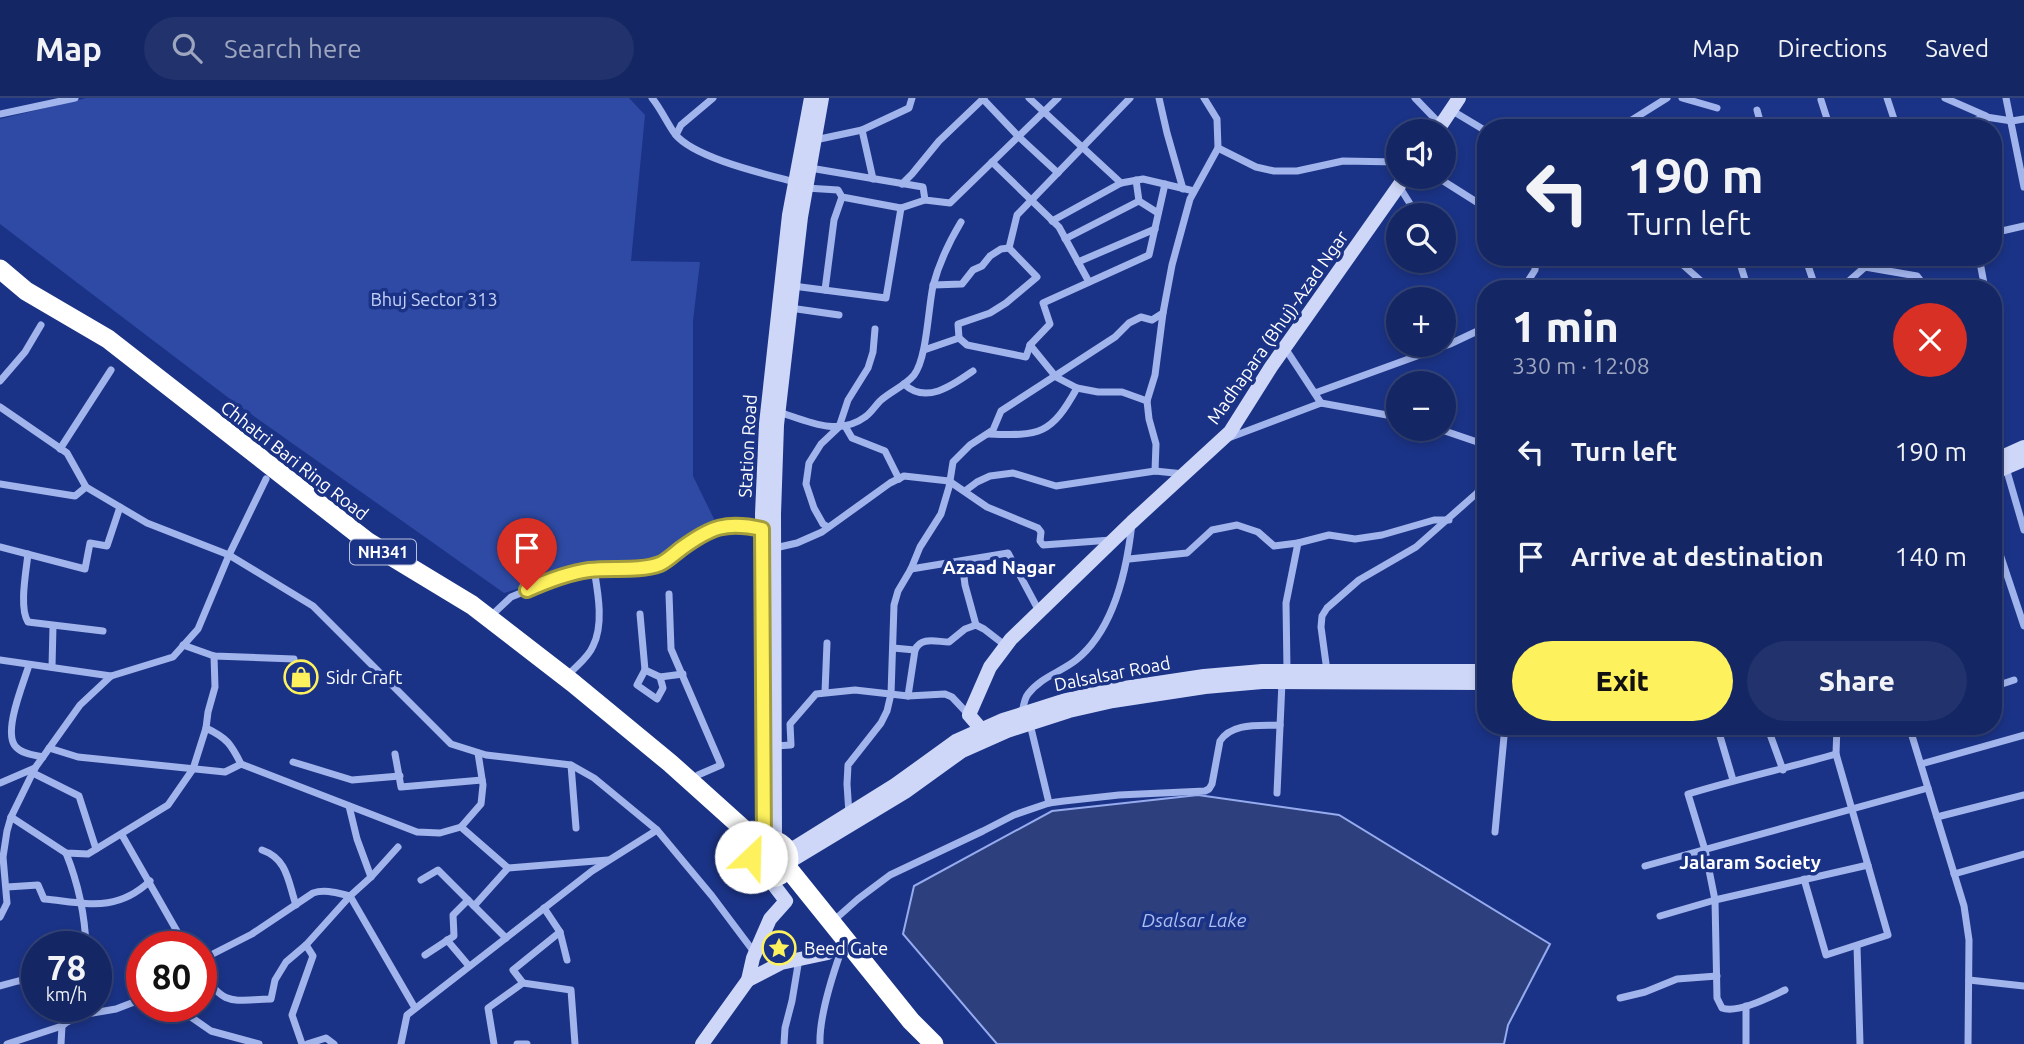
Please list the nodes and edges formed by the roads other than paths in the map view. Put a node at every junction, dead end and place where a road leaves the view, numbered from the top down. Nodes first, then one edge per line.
1 (75, 98) edge
2 (652, 98) edge
3 (713, 98) edge
4 (811, 98) edge
5 (822, 98) edge
6 (912, 98) edge
7 (1029, 98) edge
8 (1059, 98) edge
9 (1159, 98) edge
10 (1204, 98) edge
11 (1415, 98) edge
12 (1667, 98) edge
13 (1682, 98) edge
14 (1887, 98) edge
15 (1945, 98) edge
16 (2006, 98) edge
17 (984, 99) edge
18 (1127, 99) edge
19 (1821, 100) edge
20 (1455, 104) edge
21 (1717, 108) dead end
22 (1757, 110) dead end
23 (1044, 113) junction
24 (0, 114) edge
25 (1986, 117) junction
26 (1431, 119) edge
27 (1445, 119) edge
28 (1633, 119) edge
29 (1760, 119) edge
30 (1827, 119) edge
31 (1894, 119) edge
32 (1980, 119) edge
33 (1998, 119) edge
34 (2024, 119) edge
35 (2002, 120) edge
36 (2011, 121) junction
37 (1477, 123) edge
38 (862, 130) junction
39 (676, 135) junction
40 (1019, 136) junction
41 (815, 140) junction
42 (1084, 147) junction
43 (1218, 148) junction
44 (992, 162) junction
45 (1386, 162) edge
46 (810, 168) junction
47 (1058, 173) junction
48 (873, 179) junction
49 (1136, 180) junction
50 (1121, 183) junction
51 (902, 184) junction
52 (1165, 184) junction
53 (801, 185) junction
54 (2024, 187) edge
55 (1183, 188) junction
56 (1395, 189) edge
57 (1456, 189) edge
58 (1194, 191) junction
59 (842, 197) junction
60 (925, 200) junction
61 (1032, 201) junction
62 (1139, 201) junction
63 (1477, 202) edge
64 (901, 208) junction
65 (1158, 213) junction
66 (1052, 221) junction
67 (961, 222) dead end
68 (2024, 226) edge
69 (1155, 229) junction
70 (2002, 231) edge
71 (1065, 239) junction
72 (1009, 248) junction
73 (1078, 262) junction
74 (1684, 266) edge
75 (0, 269) edge
76 (1700, 280) edge
77 (1850, 280) edge
78 (1920, 280) edge
79 (1089, 282) junction
80 (933, 285) junction
81 (0, 286) edge
82 (793, 286) junction
83 (825, 290) junction
84 (790, 308) junction
85 (1163, 313) junction
86 (839, 315) dead end
87 (41, 325) dead end
88 (875, 329) dead end
89 (1477, 331) edge
90 (959, 338) junction
91 (1030, 345) junction
92 (1285, 348) junction
93 (924, 350) junction
94 (111, 370) dead end
95 (973, 371) dead end
96 (1056, 377) junction
97 (0, 382) edge
98 (904, 384) junction
99 (1077, 388) junction
100 (1315, 393) junction
101 (1147, 401) junction
102 (1321, 403) junction
103 (0, 407) edge
104 (779, 412) junction
105 (1386, 415) edge
106 (842, 427) junction
107 (987, 434) junction
108 (1456, 435) edge
109 (1220, 441) junction
110 (1477, 442) edge
111 (2024, 447) edge
112 (61, 449) junction
113 (2024, 460) edge
114 (2002, 462) edge
115 (2002, 464) edge
116 (1155, 471) junction
117 (1184, 474) junction
118 (2002, 475) edge
119 (266, 479) junction
120 (899, 479) junction
121 (949, 481) junction
122 (0, 484) edge
123 (86, 487) junction
124 (965, 491) junction
125 (1477, 493) edge
126 (120, 507) junction
127 (1449, 520) junction
128 (1132, 522) junction
129 (828, 527) junction
130 (762, 529) junction
131 (2024, 530) edge
132 (1115, 539) junction
133 (1298, 543) junction
134 (0, 547) edge
135 (774, 548) junction
136 (28, 554) junction
137 (229, 555) junction
138 (1129, 559) junction
139 (2002, 560) edge
140 (962, 561) junction
141 (594, 569) junction
142 (911, 569) junction
143 (669, 594) dead end
144 (1040, 612) junction
145 (494, 613) dead end
146 (640, 614) dead end
147 (976, 625) junction
148 (53, 626) junction
149 (2024, 626) edge
150 (103, 631) dead end
151 (827, 643) dead end
152 (183, 645) junction
153 (1006, 646) junction
154 (893, 648) junction
155 (915, 650) junction
156 (214, 656) junction
157 (294, 659) dead end
158 (0, 660) edge
159 (29, 665) junction
160 (52, 667) junction
161 (645, 670) junction
162 (572, 671) dead end
163 (1477, 671) edge
164 (1328, 672) junction
165 (683, 674) junction
166 (111, 676) junction
167 (660, 677) junction
168 (1285, 677) junction
169 (2014, 680) dead end
170 (1477, 683) edge
171 (2002, 684) edge
172 (825, 692) junction
173 (891, 694) junction
174 (908, 696) junction
175 (969, 715) junction
176 (1026, 719) junction
177 (1280, 725) junction
178 (206, 729) junction
179 (984, 735) junction
180 (1503, 735) edge
181 (1720, 735) edge
182 (1770, 735) edge
183 (1837, 735) edge
184 (1912, 735) edge
185 (2024, 736) edge
186 (775, 746) junction
187 (49, 748) junction
188 (478, 753) junction
189 (395, 754) dead end
190 (1836, 754) junction
191 (43, 757) junction
192 (293, 762) dead end
193 (241, 764) junction
194 (1921, 764) junction
195 (571, 765) junction
196 (193, 769) junction
197 (34, 770) junction
198 (1783, 770) junction
199 (698, 775) dead end
200 (400, 776) junction
201 (482, 780) junction
202 (1733, 780) junction
203 (0, 783) edge
204 (1928, 788) junction
205 (1277, 793) dead end
206 (2024, 795) edge
207 (1049, 803) junction
208 (349, 806) junction
209 (1851, 808) junction
210 (849, 814) junction
211 (11, 817) junction
212 (1937, 817) junction
213 (461, 827) junction
214 (576, 828) dead end
215 (657, 830) junction
216 (1495, 832) dead end
217 (122, 835) junction
218 (398, 846) dead end
219 (96, 849) junction
220 (262, 849) dead end
221 (1705, 850) junction
222 (66, 853) junction
223 (2024, 854) edge
224 (772, 857) junction
225 (608, 860) junction
226 (1868, 864) junction
227 (1645, 866) dead end
228 (508, 868) junction
229 (1954, 874) junction
230 (371, 877) junction
231 (1804, 879) junction
232 (421, 880) dead end
233 (150, 881) junction
234 (7, 887) junction
235 (349, 896) junction
236 (1715, 900) junction
237 (80, 902) junction
238 (471, 903) junction
239 (296, 905) junction
240 (544, 908) junction
241 (1660, 916) dead end
242 (0, 917) edge
243 (831, 923) junction
244 (85, 931) edge
245 (177, 931) edge
246 (560, 932) junction
247 (506, 938) junction
248 (447, 940) junction
249 (306, 946) junction
250 (1857, 946) junction
251 (217, 952) edge
252 (755, 953) junction
253 (834, 953) junction
254 (425, 955) dead end
255 (799, 959) junction
256 (567, 960) dead end
257 (469, 966) junction
258 (1717, 976) junction
259 (748, 980) junction
260 (21, 981) edge
261 (1969, 981) junction
262 (523, 983) junction
263 (0, 986) edge
264 (2024, 986) edge
265 (1785, 990) dead end
266 (217, 992) edge
267 (1620, 998) dead end
268 (1746, 1006) junction
269 (415, 1008) junction
270 (66, 1022) edge
271 (198, 1022) edge
272 (62, 1026) junction
273 (223, 1034) junction
274 (7, 1044) edge
275 (61, 1044) edge
276 (222, 1044) edge
277 (259, 1044) edge
278 (304, 1044) edge
279 (334, 1044) edge
280 (401, 1044) edge
281 (494, 1044) edge
282 (517, 1044) edge
283 (527, 1044) edge
284 (575, 1044) edge
285 (702, 1044) edge
286 (784, 1044) edge
287 (820, 1044) edge
288 (915, 1044) edge
289 (934, 1044) edge
290 (1746, 1044) edge
291 (1860, 1044) edge
292 (1968, 1044) edge

1 - 24 street
2 - 39 street
3 - 39 street
4 - 53 street, Station Road
5 - 41 street, Station Road
6 - 38 street
7 - 23 street
8 - 23 street
9 - 55 street
10 - 43 street
11 - 26 street
12 - 28 street
13 - 21 street
14 - 31 street
15 - 25 street
16 - 36 street
17 - 40 street
17 - 51 street
18 - 42 street
19 - 30 street
20 - 27 street
20 - 37 street
22 - 29 street
23 - 40 street
23 - 42 street
25 - 32 street
25 - 33 street
34 - 36 street
35 - 36 street
36 - 54 street
38 - 41 street
38 - 48 street
39 - 53 street
40 - 44 street
40 - 47 street
41 - 46 street, Station Road
42 - 47 street
42 - 50 street
43 - 45 street
43 - 58 street
44 - 60 street
44 - 61 street
46 - 48 street
46 - 53 street, Station Road
47 - 61 street
48 - 51 street
49 - 50 street
49 - 52 street
49 - 62 street
50 - 66 street
51 - 60 street
52 - 55 street
52 - 65 street
53 - 59 street
53 - 82 street, Station Road
53 - 130 street, Station Road
55 - 58 street
56 - 92 street, Madhapara (Bhuj)-Azad Ngar
57 - 63 street
58 - 85 street
59 - 64 street
59 - 83 street
60 - 64 street
61 - 66 street
61 - 72 street
62 - 65 street
62 - 71 street
64 - 83 street
65 - 69 street
66 - 71 street
67 - 80 street
68 - 70 street
69 - 73 street
69 - 79 street
71 - 73 street
72 - 80 street
72 - 90 street
73 - 79 street
74 - 76 street
75 - 224 highway, Chhatri Bari Ring Road / NH341
77 - 78 street
79 - 91 street
80 - 93 street
81 - 119 highway, Chhatri Bari Ring Road / NH341
82 - 83 street
82 - 84 street, Station Road
84 - 86 street
84 - 104 street, Station Road
85 - 96 street
85 - 101 street
87 - 97 street
88 - 106 street
89 - 100 street
90 - 91 street
90 - 93 street
91 - 96 street
92 - 100 street
92 - 109 street, Madhapara (Bhuj)-Azad Ngar
93 - 98 street
94 - 112 street
95 - 98 street
96 - 99 street
96 - 107 street
98 - 106 street
99 - 101 street
99 - 107 street
100 - 102 street
101 - 116 street
102 - 105 street
102 - 109 street
103 - 112 street
104 - 106 street
104 - 135 street, Station Road
106 - 120 street
106 - 129 street
107 - 121 street
108 - 110 street
109 - 117 street, Madhapara (Bhuj)-Azad Ngar
111 - 114 street
112 - 123 street
113 - 115 street
116 - 117 street
116 - 124 street
117 - 128 street, Madhapara (Bhuj)-Azad Ngar
118 - 131 street
119 - 137 street
119 - 224 highway, Chhatri Bari Ring Road / NH341
120 - 121 street
120 - 129 street
121 - 124 street
121 - 142 street
122 - 123 street
123 - 126 street
124 - 132 street
125 - 127 street
126 - 136 street
126 - 137 street
127 - 133 street
127 - 164 street
128 - 132 street, Madhapara (Bhuj)-Azad Ngar
128 - 138 street
129 - 135 street
130 - 141 street
130 - 224 street, Station Road
132 - 144 street, Madhapara (Bhuj)-Azad Ngar
133 - 138 street
133 - 168 street
134 - 136 street
135 - 186 street, Station Road
136 - 148 street
137 - 152 street
137 - 188 street
138 - 176 street
139 - 149 street
140 - 142 street
140 - 144 street
140 - 147 street
141 - 145 street
141 - 162 street
142 - 154 street
143 - 165 street
144 - 153 street, Madhapara (Bhuj)-Azad Ngar
146 - 161 street
147 - 153 street
147 - 155 street
148 - 150 street
148 - 160 street
151 - 172 street
152 - 156 street
152 - 166 street
153 - 175 street, Madhapara (Bhuj)-Azad Ngar
154 - 155 street
154 - 173 street
155 - 174 street
156 - 157 street
156 - 178 street
158 - 159 street
159 - 160 street
159 - 191 street
160 - 166 street
161 - 167 street
161 - 167 street
163 - 164 street, Dalsalsar Road
164 - 168 street, Dalsalsar Road
165 - 167 street
165 - 199 street
166 - 187 street
168 - 170 street, Dalsalsar Road
168 - 176 street, Dalsalsar Road
168 - 177 street
169 - 171 street
172 - 173 street
172 - 186 street
173 - 174 street
173 - 210 street
174 - 175 street
175 - 179 street
176 - 179 street, Dalsalsar Road
176 - 207 street
177 - 205 street
177 - 207 street
178 - 193 street
178 - 196 street
179 - 210 street, Dalsalsar Road
179 - 224 street, Dalsalsar Road
180 - 216 street
181 - 202 street
182 - 198 street
183 - 190 street
184 - 194 street
185 - 194 street
186 - 224 street, Station Road
187 - 191 street
187 - 196 street
188 - 195 street
188 - 201 street
189 - 200 street
190 - 198 street
190 - 209 street
191 - 197 street
192 - 200 street
193 - 196 street
193 - 208 street
194 - 204 street
195 - 214 street
195 - 215 street
196 - 217 street
197 - 203 street
197 - 211 street
197 - 219 street
198 - 202 street
200 - 201 street
201 - 213 street
202 - 221 street
204 - 209 street
204 - 212 street
206 - 212 street
207 - 243 street
208 - 213 street
208 - 230 street
209 - 221 street
209 - 226 street
210 - 224 street, Dalsalsar Road
211 - 222 street
211 - 234 street
212 - 229 street
213 - 228 street
215 - 225 street
215 - 252 street
217 - 219 street
217 - 233 street
218 - 230 street
219 - 222 street
220 - 239 street
221 - 227 street
221 - 236 street
222 - 237 street
223 - 229 street
224 - 243 highway, Chhatri Bari Ring Road / NH341
224 - 252 street
224 - 253 highway, Chhatri Bari Ring Road / NH341
225 - 228 street
225 - 240 street
226 - 231 street
226 - 250 street
228 - 238 street
229 - 261 street
230 - 235 street
231 - 236 street
231 - 250 street
232 - 238 street
233 - 237 street
233 - 245 street
234 - 237 street
234 - 242 street
235 - 239 street
235 - 249 street
235 - 269 street
236 - 241 street
236 - 258 street
237 - 244 street
238 - 247 street
238 - 248 street
239 - 251 street
240 - 246 street
240 - 247 street
243 - 289 highway, Chhatri Bari Ring Road / NH341
246 - 256 street
246 - 262 street
247 - 257 street
248 - 254 street
248 - 257 street
249 - 266 street
249 - 278 street
250 - 291 street
252 - 259 street
253 - 255 street
253 - 287 street
253 - 288 highway, Chhatri Bari Ring Road / NH341
255 - 259 street
255 - 286 street
257 - 269 street
258 - 267 street
258 - 268 street
259 - 285 street
260 - 263 street
261 - 264 street
261 - 292 street
262 - 281 street
262 - 284 street
265 - 268 street
268 - 290 street
269 - 280 street
270 - 272 street
271 - 273 street
272 - 274 street
272 - 275 street
273 - 276 street
273 - 277 street
278 - 279 street
282 - 283 street

